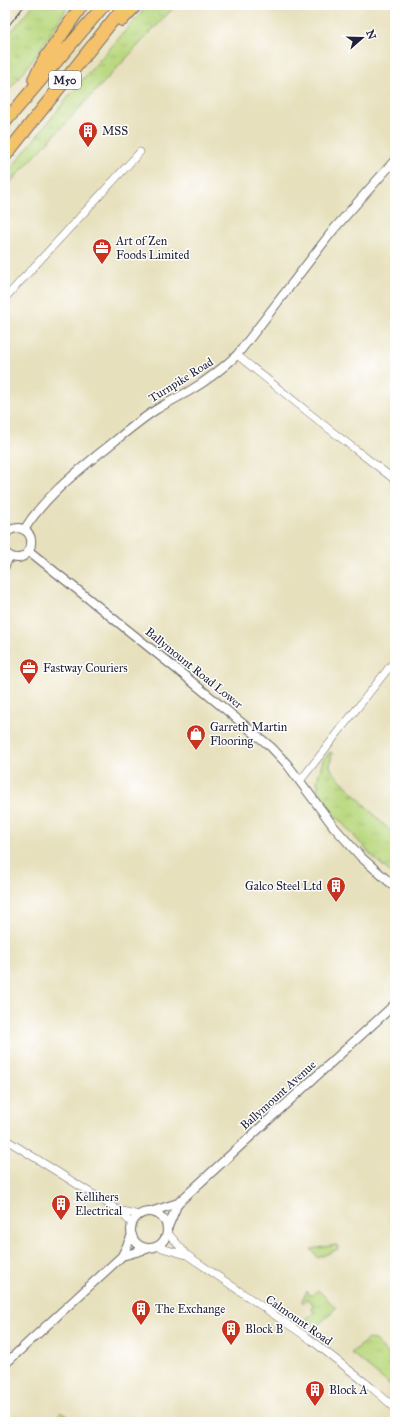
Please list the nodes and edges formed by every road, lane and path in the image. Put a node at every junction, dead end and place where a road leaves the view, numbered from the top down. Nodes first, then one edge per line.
1 (82, 5) edge
2 (104, 5) edge
3 (125, 5) edge
4 (136, 5) edge
5 (71, 72) junction
6 (24, 98) junction
7 (5, 122) edge
8 (140, 152) dead end
9 (5, 156) edge
10 (395, 160) edge
11 (5, 298) edge
12 (237, 354) junction
13 (395, 480) edge
14 (24, 530) junction
15 (5, 534) edge
16 (29, 551) junction
17 (7, 554) edge
18 (5, 566) edge
19 (395, 660) edge
20 (300, 781) junction
21 (395, 887) edge
22 (395, 1004) edge
23 (5, 1140) edge
24 (178, 1203) junction
25 (118, 1210) junction
26 (150, 1212) junction
27 (139, 1215) junction
28 (132, 1224) junction
29 (168, 1230) junction
30 (132, 1235) junction
31 (158, 1247) junction
32 (147, 1249) junction
33 (186, 1255) junction
34 (122, 1256) junction
35 (5, 1364) edge
36 (395, 1408) edge

1 - 6 highway
2 - 6 highway, M50
3 - 5 highway, M50
4 - 5 highway
5 - 9 highway, M50
6 - 7 highway, M50
8 - 11 street
10 - 12 street, Turnpike Road
12 - 13 street
12 - 14 street, Turnpike Road
14 - 15 street
14 - 16 street
16 - 17 street
16 - 20 street, Ballymount Road Lower
17 - 18 street
19 - 20 street
20 - 21 street, Ballymount Road Lower
22 - 24 street, Ballymount Avenue
23 - 25 street
24 - 26 street, Ballymount Avenue
24 - 29 street, Ballymount Avenue
25 - 27 street
25 - 28 street
26 - 27 street
26 - 29 street
27 - 28 street
28 - 30 street
29 - 31 street
29 - 33 street, Calmount Road
30 - 32 street
30 - 34 street
31 - 32 street
31 - 33 street, Calmount Road
32 - 34 street
33 - 36 street, Calmount Road
34 - 35 street

